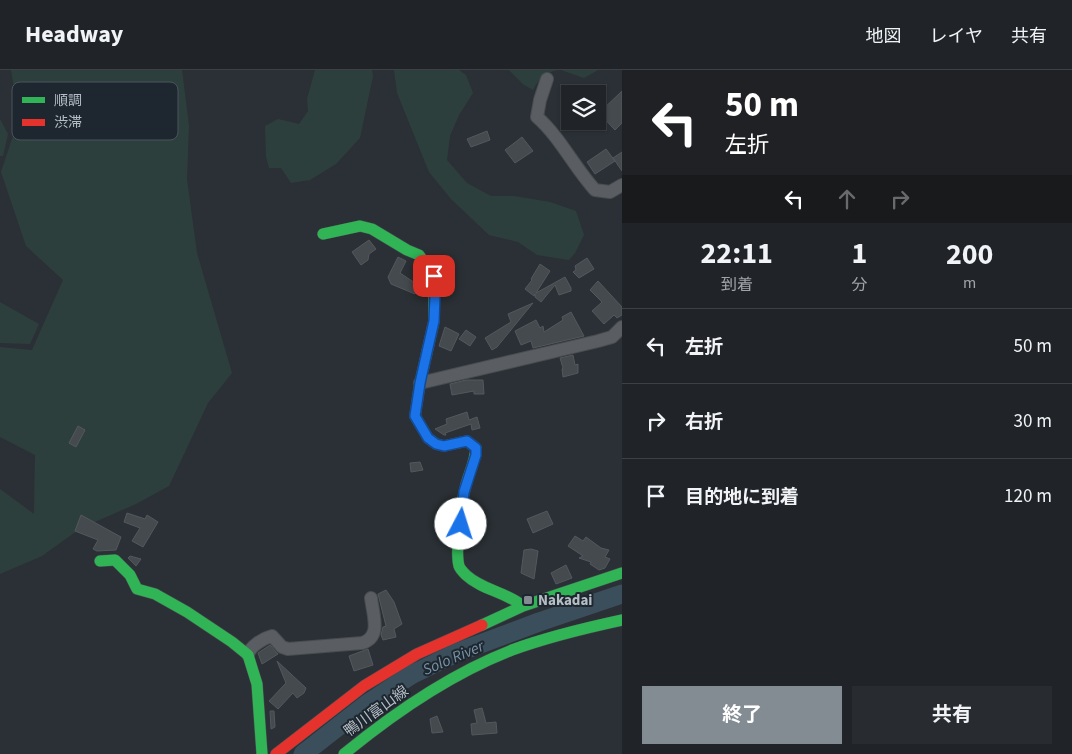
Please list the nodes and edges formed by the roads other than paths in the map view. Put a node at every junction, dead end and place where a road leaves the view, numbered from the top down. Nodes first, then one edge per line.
1 (546, 79) dead end
2 (622, 185) edge
3 (323, 234) dead end
4 (622, 327) edge
5 (420, 383) junction
6 (100, 561) dead end
7 (622, 574) edge
8 (371, 598) dead end
9 (523, 606) junction
10 (622, 620) edge
11 (248, 655) junction
12 (262, 754) edge
13 (276, 754) edge
14 (344, 754) edge

1 - 2 street
3 - 5 street
4 - 5 street
5 - 9 street
6 - 11 street
7 - 9 street
8 - 11 street
9 - 13 street
10 - 14 street, 鴨川富山線
11 - 12 street

